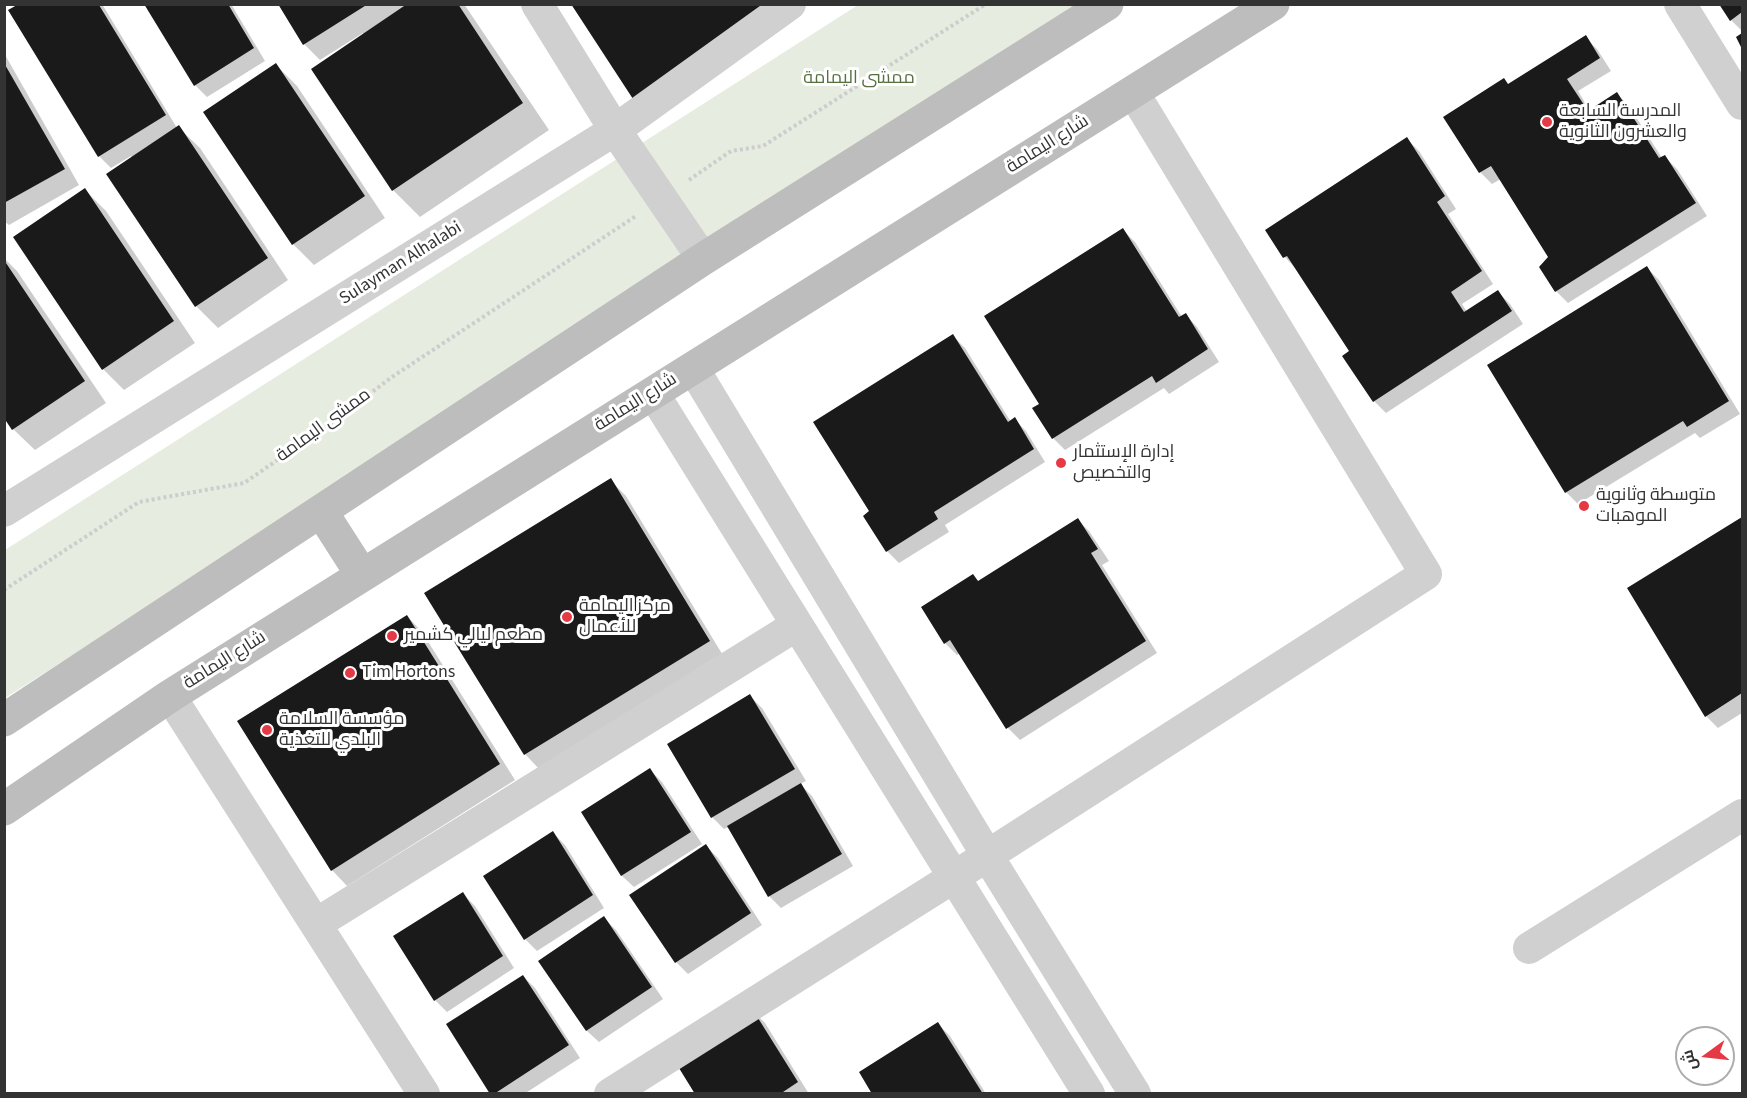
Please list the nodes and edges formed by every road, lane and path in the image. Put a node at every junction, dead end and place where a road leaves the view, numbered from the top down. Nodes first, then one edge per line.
1 (537, 4) edge
2 (790, 4) edge
3 (986, 4) edge
4 (1107, 4) edge
5 (1273, 4) edge
6 (1680, 4) edge
7 (1133, 92) junction
8 (1743, 104) edge
9 (615, 130) junction
10 (691, 178) dead end
11 (627, 222) dead end
12 (703, 259) junction
13 (693, 368) junction
14 (653, 393) junction
15 (4, 511) edge
16 (321, 511) junction
17 (363, 575) junction
18 (4, 590) edge
19 (797, 625) junction
20 (170, 696) junction
21 (4, 720) edge
22 (4, 809) edge
23 (1743, 815) edge
24 (987, 855) junction
25 (954, 877) junction
26 (316, 924) junction
27 (1529, 948) dead end
28 (645, 1084) edge
29 (424, 1094) edge
30 (610, 1094) edge
31 (1089, 1094) edge
32 (1135, 1094) edge

1 - 9 street
2 - 9 street, Sulayman Alhalabi
3 - 10 path
4 - 12 main road
5 - 7 main road, شارع اليمامة
6 - 8 street
7 - 13 main road, شارع اليمامة
7 - 24 street
9 - 12 street
9 - 15 street, Sulayman Alhalabi
11 - 18 path, ممشى اليمامة
12 - 16 main road
13 - 14 main road, شارع اليمامة
13 - 24 street
14 - 17 main road, شارع اليمامة
14 - 19 street
16 - 17 main road
16 - 21 main road
17 - 20 main road, شارع اليمامة
19 - 25 street
19 - 26 street
20 - 22 main road, شارع اليمامة
20 - 26 street
23 - 27 street
24 - 25 street
24 - 32 street
25 - 28 street
25 - 31 street
26 - 29 street
28 - 30 street

